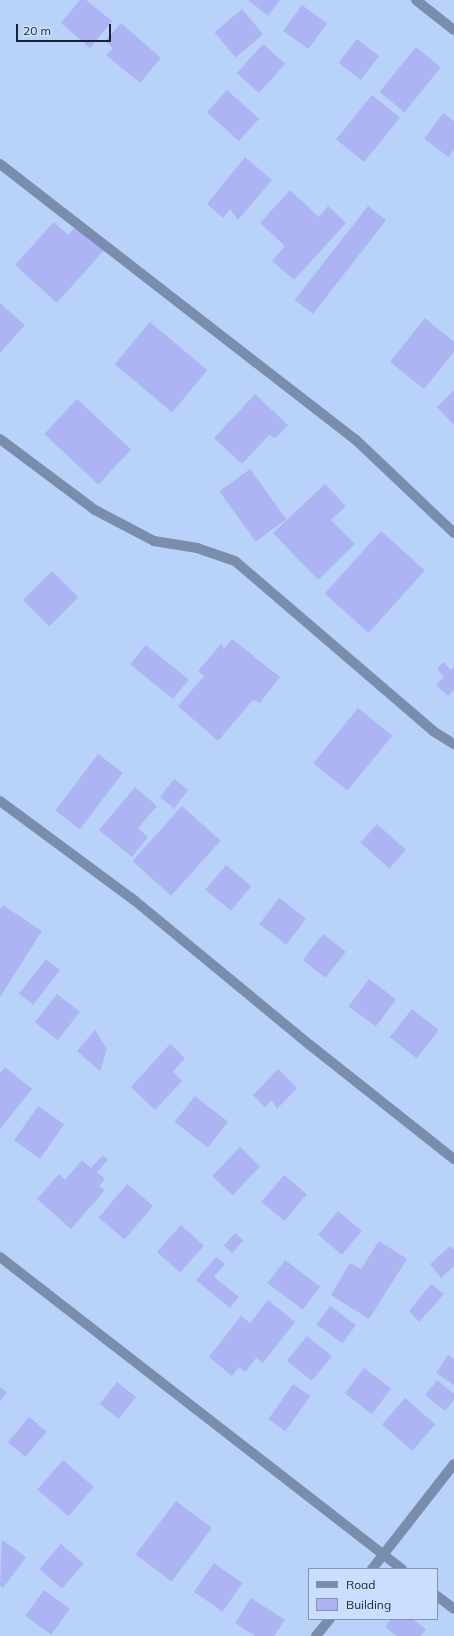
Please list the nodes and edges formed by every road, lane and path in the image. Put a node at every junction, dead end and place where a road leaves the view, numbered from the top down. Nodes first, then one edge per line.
1 (416, 0) edge
2 (454, 30) edge
3 (0, 164) edge
4 (0, 438) edge
5 (454, 533) edge
6 (454, 744) edge
7 (0, 801) edge
8 (454, 1159) edge
9 (0, 1257) edge
10 (454, 1464) edge
11 (384, 1554) junction
12 (373, 1568) edge
13 (401, 1568) edge
14 (438, 1597) edge
15 (454, 1609) edge
16 (329, 1620) edge
17 (316, 1636) edge

1 - 2 street
3 - 5 street
4 - 6 street
7 - 8 street
9 - 11 street
10 - 11 street
11 - 12 street
11 - 13 street
14 - 15 street
16 - 17 street

